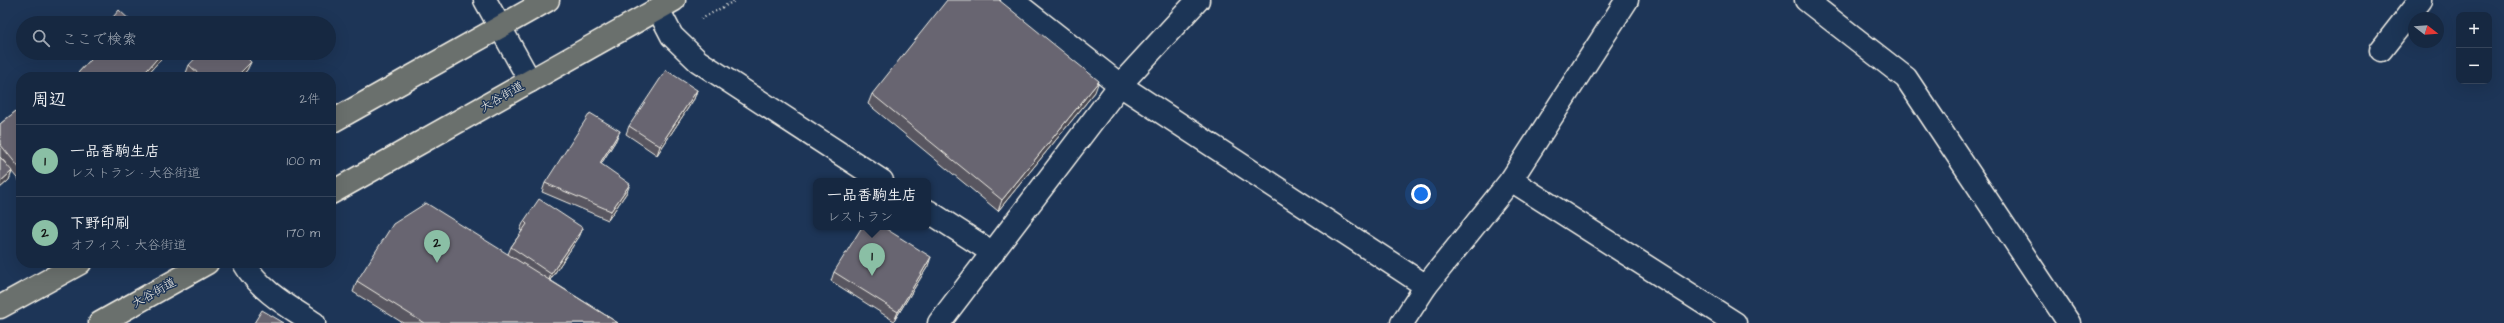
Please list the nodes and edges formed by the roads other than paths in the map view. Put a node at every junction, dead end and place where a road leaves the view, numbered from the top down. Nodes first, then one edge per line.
1 (485, 0) edge
2 (548, 0) edge
3 (1012, 0) edge
4 (1198, 0) edge
5 (1627, 0) edge
6 (1806, 0) edge
7 (2420, 0) edge
8 (666, 4) edge
9 (500, 27) junction
10 (2382, 50) dead end
11 (530, 81) junction
12 (1120, 85) junction
13 (336, 119) edge
14 (877, 178) edge
15 (1512, 180) junction
16 (336, 190) edge
17 (931, 213) edge
18 (993, 253) junction
19 (71, 268) edge
20 (198, 268) edge
21 (247, 268) edge
22 (1426, 286) junction
23 (0, 307) edge
24 (1411, 320) edge
25 (1731, 322) edge
26 (100, 323) edge
27 (314, 323) edge
28 (939, 323) edge
29 (2069, 323) edge

1 - 9 street
2 - 9 main road
3 - 12 street
4 - 12 street
5 - 15 street
6 - 29 street
7 - 10 street
8 - 11 main road, 大谷街道
8 - 14 street
9 - 11 street
9 - 13 main road
11 - 16 main road, 大谷街道
12 - 18 street
12 - 22 street
15 - 22 street
15 - 25 street
17 - 18 street
18 - 28 street
19 - 23 main road
20 - 26 main road, 大谷街道
21 - 27 street
22 - 24 street

